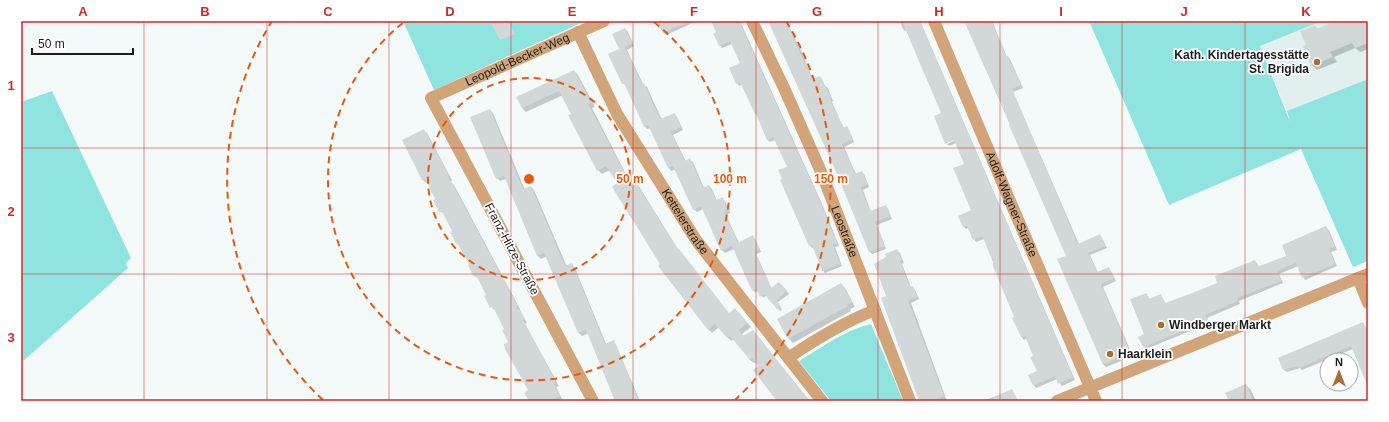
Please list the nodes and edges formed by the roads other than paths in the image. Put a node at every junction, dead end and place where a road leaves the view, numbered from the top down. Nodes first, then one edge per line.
1 (604, 21) edge
2 (752, 21) edge
3 (934, 21) edge
4 (578, 32) junction
5 (430, 98) joint
6 (1363, 276) edge
7 (1368, 303) edge
8 (875, 310) junction
9 (788, 358) junction
10 (1090, 388) junction
11 (593, 401) edge
12 (822, 401) edge
13 (910, 401) edge
14 (1057, 401) edge
15 (1096, 401) edge

1 - 4 street, Leopold-Becker-Weg
2 - 8 street, Leostraße
3 - 10 street, Adolf-Wagner-Straße
4 - 5 street, Leopold-Becker-Weg
4 - 9 street, Kettelerstraße
5 - 11 street, Franz-Hitze-Straße
6 - 7 street
6 - 10 street
8 - 9 street
8 - 13 street, Leostraße
9 - 12 street, Kettelerstraße
10 - 14 street
10 - 15 street, Adolf-Wagner-Straße

